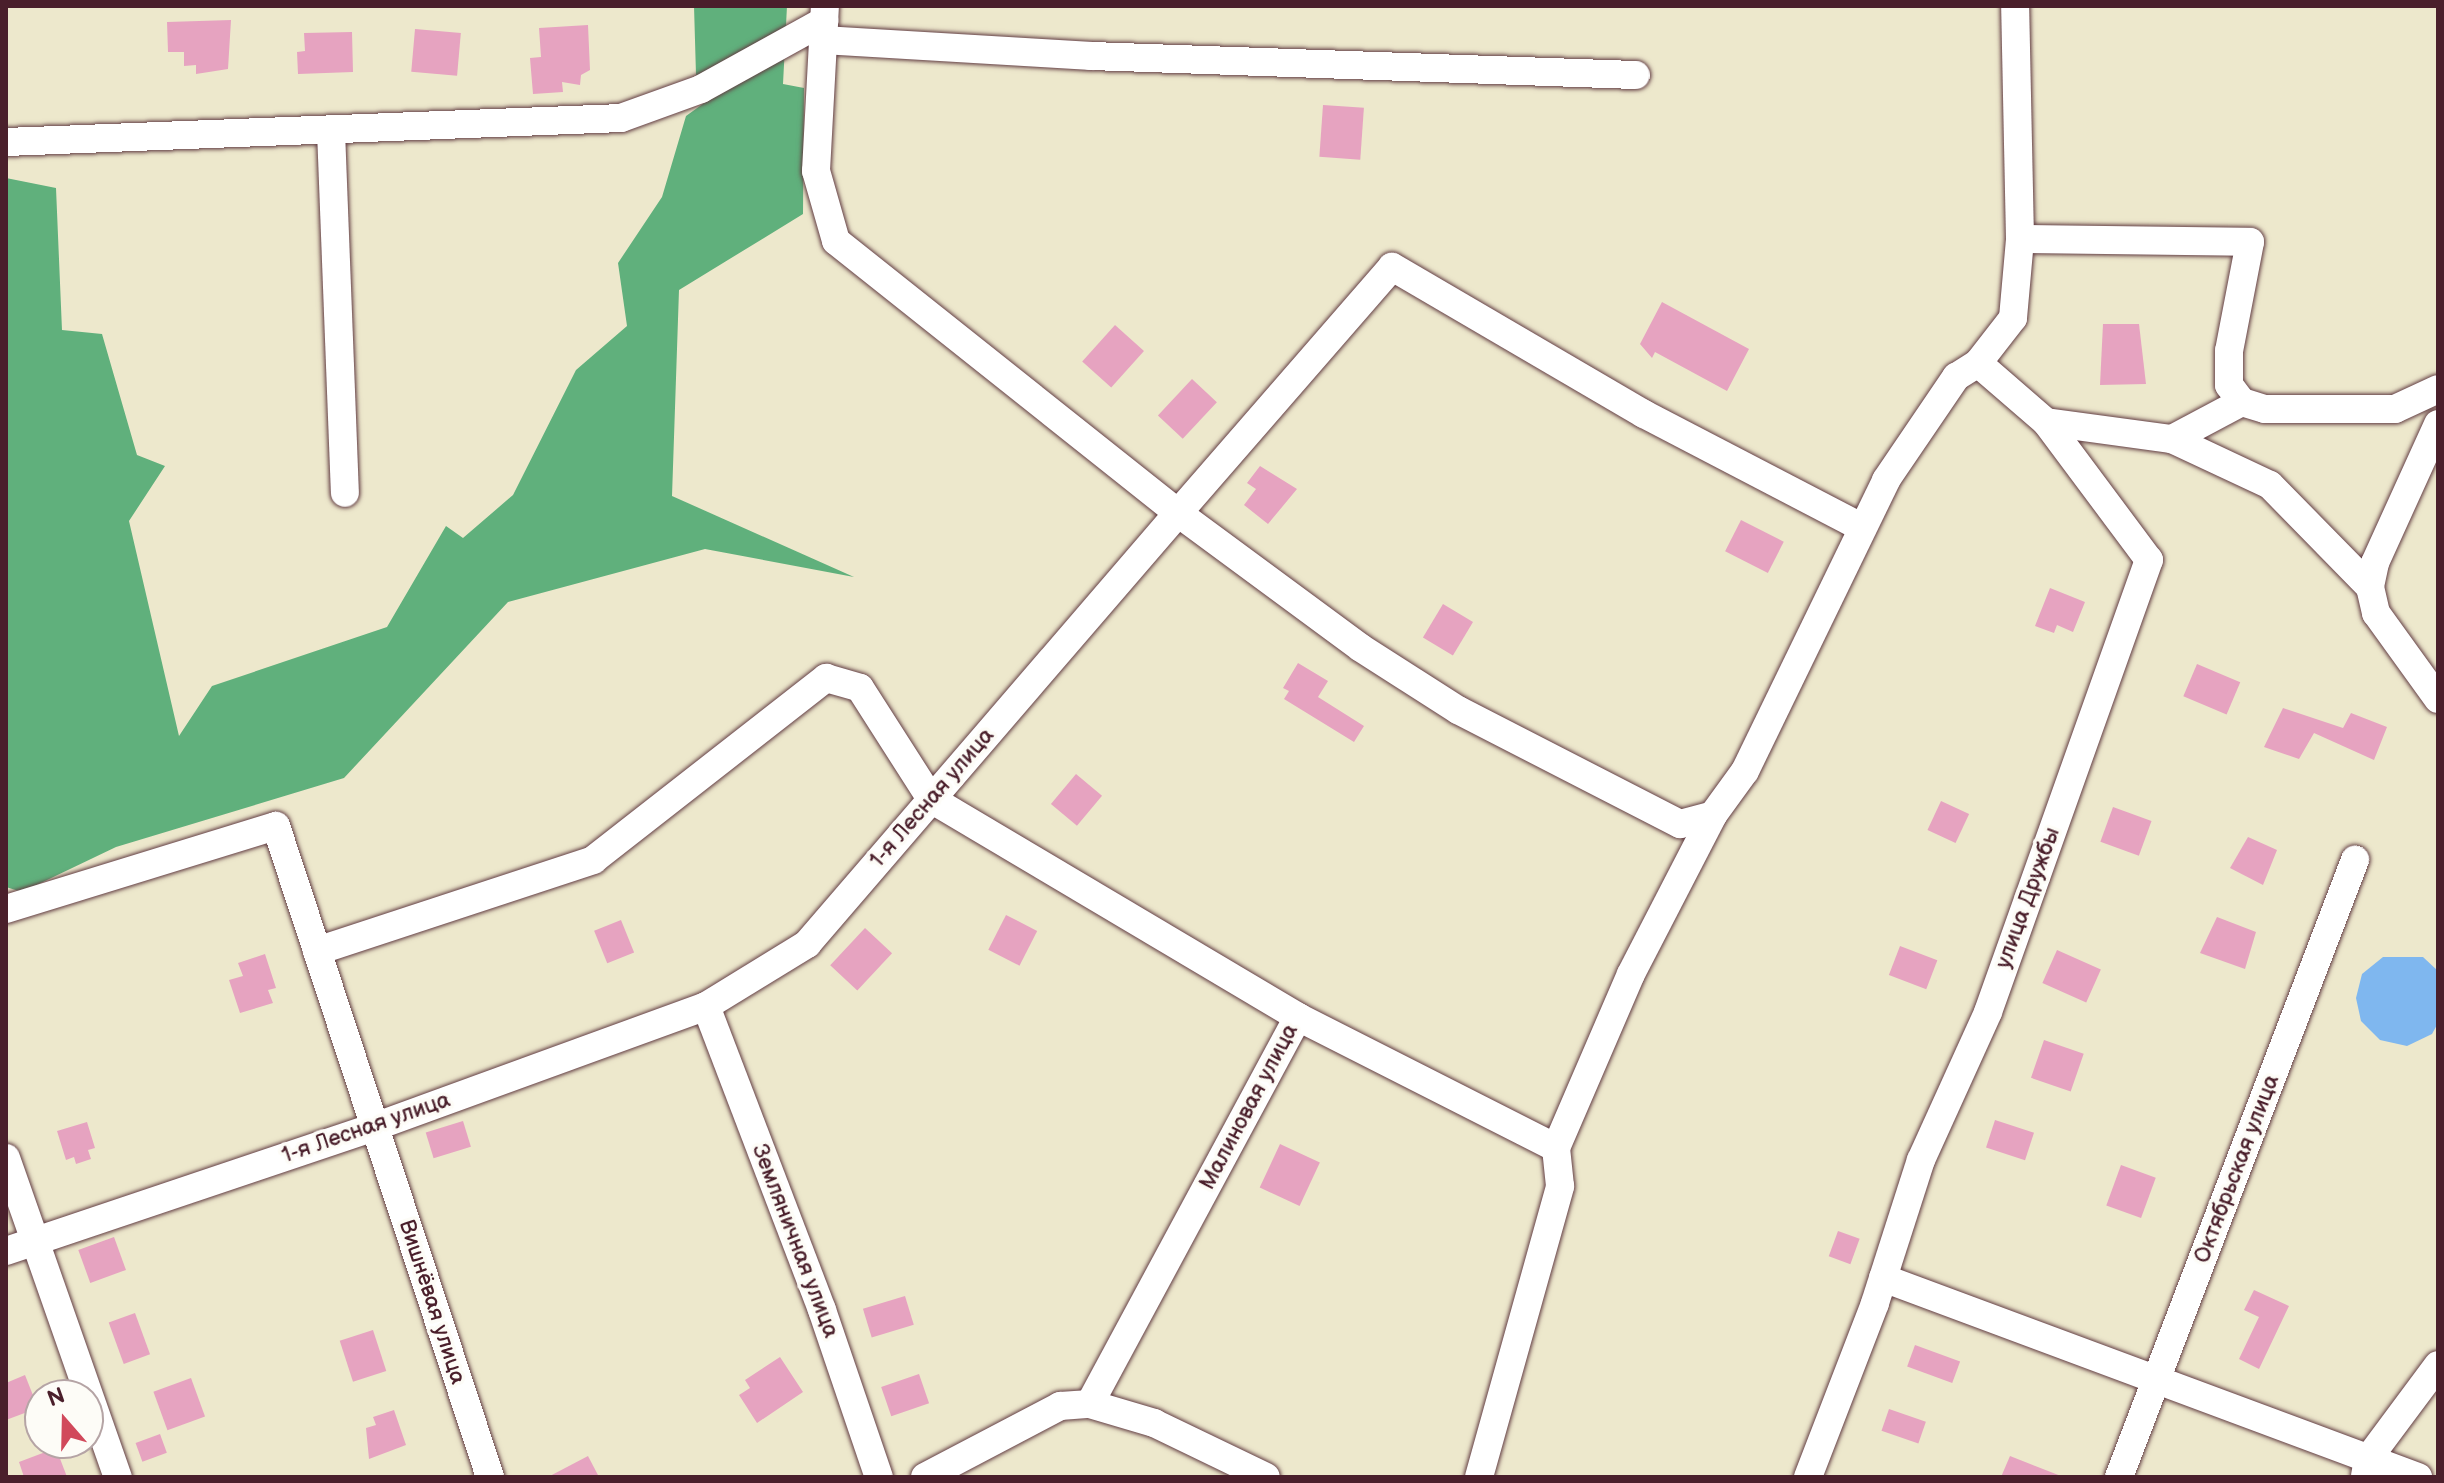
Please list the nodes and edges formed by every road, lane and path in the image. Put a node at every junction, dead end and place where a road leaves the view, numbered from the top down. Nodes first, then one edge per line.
1 (2015, 6) edge
2 (824, 22) edge
3 (1636, 75) dead end
4 (331, 131) junction
5 (6, 142) edge
6 (2020, 239) junction
7 (1978, 363) junction
8 (2438, 389) edge
9 (2242, 402) junction
10 (2046, 422) junction
11 (2438, 424) edge
12 (2172, 439) junction
13 (345, 493) dead end
14 (1178, 513) junction
15 (1861, 527) junction
16 (2370, 587) junction
17 (2438, 699) edge
18 (931, 799) junction
19 (1713, 815) junction
20 (2355, 860) dead end
21 (6, 909) edge
22 (317, 951) junction
23 (706, 1006) junction
24 (1298, 1017) junction
25 (374, 1127) junction
26 (1556, 1148) junction
27 (6, 1158) edge
28 (33, 1242) junction
29 (6, 1251) edge
30 (1883, 1278) junction
31 (2438, 1365) edge
32 (2157, 1379) junction
33 (1090, 1404) junction
34 (2366, 1468) edge
35 (118, 1477) edge
36 (490, 1477) edge
37 (879, 1477) edge
38 (925, 1477) edge
39 (1266, 1477) edge
40 (1479, 1477) edge
41 (1808, 1477) edge
42 (2119, 1477) edge
43 (2418, 1477) edge

1 - 6 street
2 - 3 street
2 - 4 street
2 - 14 street
4 - 5 street
4 - 13 street
6 - 7 street
6 - 9 street
7 - 10 street, улица Дружбы
7 - 15 street
8 - 9 street
9 - 12 street
10 - 12 street
10 - 30 street, улица Дружбы
11 - 16 street
12 - 16 street
14 - 15 street, 1-я Лесная улица
14 - 18 street, 1-я Лесная улица
14 - 19 street
15 - 19 street
16 - 17 street
18 - 22 street
18 - 23 street, 1-я Лесная улица
18 - 24 street, Малиновая улица
19 - 26 street
20 - 32 street, Октябрьская улица
21 - 22 street, Вишнёвая улица
22 - 25 street, Вишнёвая улица
23 - 25 street, 1-я Лесная улица
23 - 37 street, Земляничная улица
24 - 26 street
24 - 33 street, Малиновая улица
25 - 28 street, 1-я Лесная улица
25 - 36 street, Вишнёвая улица
26 - 40 street
27 - 28 street
28 - 29 street, 1-я Лесная улица
28 - 35 street
30 - 32 street
30 - 41 street, улица Дружбы
31 - 34 street
32 - 34 street
32 - 42 street, Октябрьская улица
33 - 38 street
33 - 39 street
34 - 43 street

